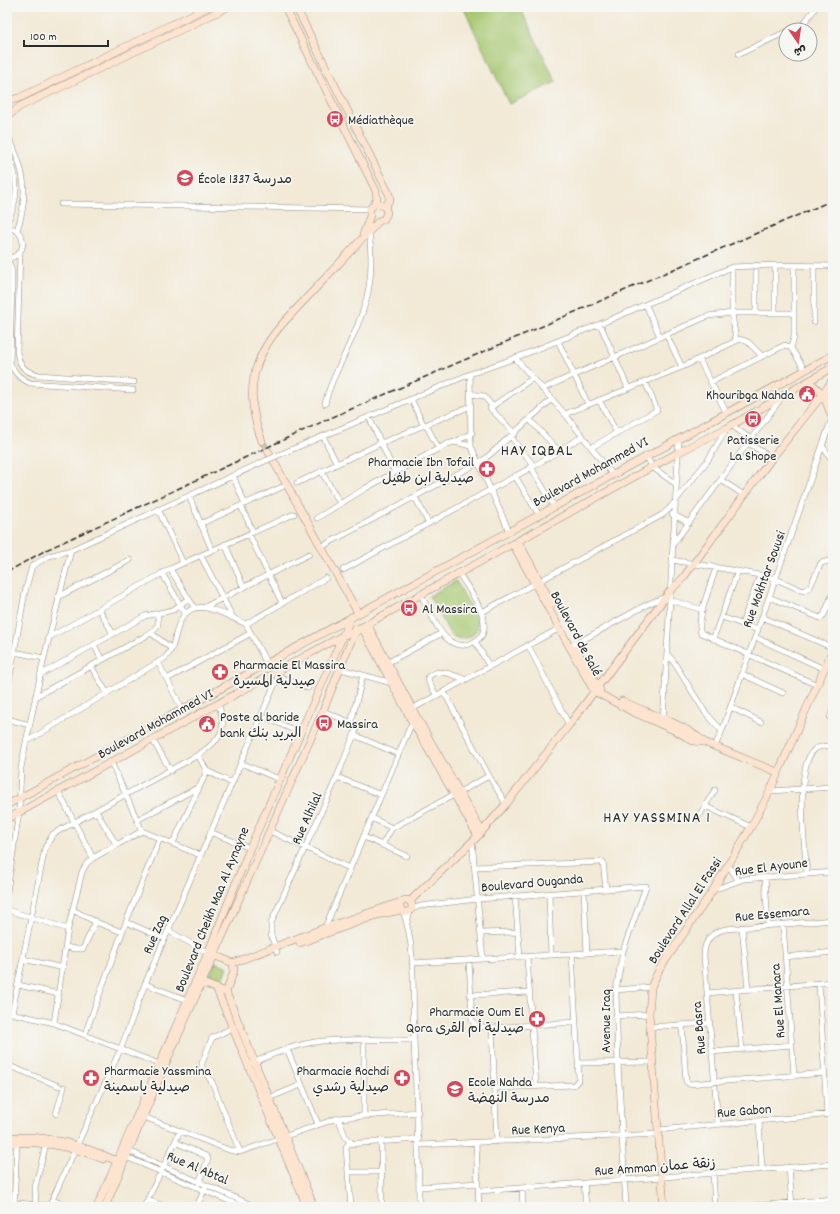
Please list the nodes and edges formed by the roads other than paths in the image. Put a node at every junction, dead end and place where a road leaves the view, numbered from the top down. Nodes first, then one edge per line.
1 (208, 7) edge
2 (228, 7) edge
3 (285, 7) edge
4 (296, 7) edge
5 (815, 9) dead end
6 (177, 22) junction
7 (805, 22) edge
8 (181, 30) junction
9 (778, 36) edge
10 (739, 54) dead end
11 (7, 102) edge
12 (346, 107) junction
13 (337, 111) junction
14 (8, 112) edge
15 (7, 133) edge
16 (7, 150) edge
17 (380, 176) junction
18 (371, 181) junction
19 (61, 204) dead end
20 (385, 207) junction
21 (372, 210) junction
22 (379, 221) junction
23 (7, 222) edge
24 (7, 228) edge
25 (17, 230) junction
26 (369, 231) junction
27 (360, 240) junction
28 (20, 253) junction
29 (7, 259) edge
30 (756, 265) junction
31 (775, 265) junction
32 (794, 266) junction
33 (814, 266) junction
34 (833, 266) edge
35 (732, 267) junction
36 (646, 305) junction
37 (732, 313) junction
38 (756, 313) junction
39 (775, 313) junction
40 (794, 313) junction
41 (814, 322) dead end
42 (600, 324) junction
43 (666, 334) junction
44 (660, 337) junction
45 (558, 341) junction
46 (736, 341) junction
47 (791, 348) junction
48 (833, 355) edge
49 (614, 356) junction
50 (762, 356) junction
51 (515, 358) junction
52 (699, 359) junction
53 (682, 366) junction
54 (833, 367) edge
55 (805, 370) junction
56 (470, 374) junction
57 (573, 375) junction
58 (533, 378) junction
59 (833, 380) edge
60 (645, 381) junction
61 (809, 381) junction
62 (134, 382) dead end
63 (711, 382) junction
64 (628, 388) junction
65 (542, 389) junction
66 (133, 390) dead end
67 (471, 394) junction
68 (823, 394) junction
69 (784, 396) junction
70 (411, 399) junction
71 (552, 400) junction
72 (599, 400) junction
73 (326, 404) dead end
74 (588, 404) junction
75 (471, 406) junction
76 (492, 406) junction
77 (726, 412) junction
78 (565, 414) junction
79 (369, 417) junction
80 (833, 419) edge
81 (530, 420) junction
82 (425, 425) junction
83 (729, 426) junction
84 (472, 433) junction
85 (617, 433) junction
86 (323, 436) junction
87 (513, 436) junction
88 (582, 436) junction
89 (678, 438) junction
90 (262, 441) tunnel mouth
91 (750, 441) junction
92 (455, 442) junction
93 (381, 443) junction
94 (471, 446) junction
95 (592, 447) junction
96 (823, 447) junction
97 (439, 449) junction
98 (559, 450) junction
99 (268, 451) tunnel mouth
100 (679, 452) junction
101 (646, 455) junction
102 (772, 458) junction
103 (833, 461) edge
104 (478, 463) junction
105 (337, 464) junction
106 (532, 466) junction
107 (652, 466) junction
108 (321, 471) junction
109 (395, 472) junction
110 (612, 474) junction
111 (233, 476) junction
112 (514, 476) junction
113 (721, 480) junction
114 (297, 483) dead end
115 (676, 484) junction
116 (282, 487) dead end
117 (491, 489) junction
118 (744, 494) junction
119 (189, 496) junction
120 (415, 497) junction
121 (675, 501) junction
122 (340, 503) junction
123 (243, 505) junction
124 (554, 506) junction
125 (158, 509) junction
126 (669, 509) junction
127 (294, 514) dead end
128 (538, 515) junction
129 (674, 516) junction
130 (317, 518) dead end
131 (428, 522) junction
132 (689, 523) junction
133 (200, 524) junction
134 (509, 531) junction
135 (251, 533) junction
136 (515, 543) junction
137 (225, 544) junction
138 (673, 544) junction
139 (321, 547) junction
140 (71, 550) junction
141 (212, 550) junction
142 (309, 554) dead end
143 (201, 556) junction
144 (130, 560) dead end
145 (672, 560) junction
146 (833, 560) edge
147 (183, 563) junction
148 (694, 564) junction
149 (716, 568) junction
150 (170, 569) junction
151 (343, 570) dead end
152 (738, 571) junction
153 (458, 572) junction
154 (162, 573) junction
155 (268, 575) junction
156 (760, 575) junction
157 (326, 578) dead end
158 (776, 579) junction
159 (538, 582) junction
160 (244, 588) junction
161 (420, 593) junction
162 (833, 593) edge
163 (669, 596) junction
164 (58, 597) junction
165 (769, 597) junction
166 (222, 598) junction
167 (188, 600) junction
168 (282, 603) junction
169 (180, 605) junction
170 (194, 607) junction
171 (205, 607) junction
172 (99, 609) junction
173 (703, 610) junction
174 (360, 612) junction
175 (482, 612) junction
176 (185, 613) junction
177 (158, 614) junction
178 (722, 617) junction
179 (762, 617) junction
180 (233, 618) junction
181 (350, 619) junction
182 (246, 624) junction
183 (742, 624) junction
184 (363, 626) junction
185 (560, 628) junction
186 (758, 630) junction
187 (151, 633) junction
188 (251, 633) junction
189 (442, 633) junction
190 (113, 634) junction
191 (343, 635) junction
192 (755, 637) junction
193 (48, 638) junction
194 (713, 639) junction
195 (475, 641) junction
196 (94, 645) junction
197 (528, 646) junction
198 (572, 646) junction
199 (833, 648) edge
200 (172, 649) junction
201 (14, 652) junction
202 (286, 654) junction
203 (667, 654) junction
204 (749, 654) junction
205 (44, 658) junction
206 (102, 660) junction
207 (158, 662) junction
208 (267, 664) junction
209 (291, 664) junction
210 (385, 664) junction
211 (91, 666) junction
212 (489, 666) junction
213 (824, 668) junction
214 (341, 669) junction
215 (280, 673) junction
216 (742, 674) junction
217 (40, 675) junction
218 (363, 675) junction
219 (464, 679) junction
220 (167, 680) junction
221 (239, 680) junction
222 (392, 684) junction
223 (816, 685) junction
224 (308, 688) dead end
225 (596, 689) junction
226 (244, 690) junction
227 (444, 692) junction
228 (7, 693) edge
229 (107, 693) junction
230 (783, 693) dead end
231 (437, 696) junction
232 (35, 698) junction
233 (218, 704) junction
234 (730, 707) junction
235 (833, 708) edge
236 (183, 711) junction
237 (324, 711) junction
238 (412, 714) junction
239 (262, 716) junction
240 (7, 719) edge
241 (663, 721) junction
242 (761, 722) dead end
243 (833, 722) edge
244 (351, 723) junction
245 (30, 725) junction
246 (569, 725) junction
247 (722, 731) junction
248 (301, 733) junction
249 (354, 735) junction
250 (152, 739) junction
251 (26, 742) junction
252 (833, 745) edge
253 (715, 746) junction
254 (113, 748) junction
255 (398, 754) junction
256 (198, 755) junction
257 (118, 758) junction
258 (111, 762) junction
259 (241, 763) junction
260 (171, 771) junction
261 (207, 771) junction
262 (777, 772) junction
263 (489, 776) junction
264 (337, 777) junction
265 (281, 780) junction
266 (232, 783) junction
267 (199, 787) junction
268 (833, 787) edge
269 (802, 789) junction
270 (715, 790) dead end
271 (58, 791) junction
272 (770, 791) junction
273 (456, 794) junction
274 (125, 795) junction
275 (381, 795) junction
276 (20, 798) junction
277 (506, 804) junction
278 (7, 805) edge
279 (705, 806) junction
280 (96, 811) junction
281 (19, 812) junction
282 (372, 818) junction
283 (7, 819) edge
284 (697, 819) dead end
285 (136, 820) junction
286 (74, 822) junction
287 (751, 827) junction
288 (392, 828) junction
289 (270, 831) junction
290 (142, 832) junction
291 (210, 832) junction
292 (478, 836) junction
293 (364, 837) junction
294 (160, 838) junction
295 (173, 843) junction
296 (116, 844) junction
297 (382, 845) junction
298 (306, 847) junction
299 (250, 848) junction
300 (200, 855) junction
301 (407, 856) dead end
302 (93, 858) junction
303 (729, 866) junction
304 (475, 867) junction
305 (349, 868) junction
306 (833, 872) edge
307 (807, 874) junction
308 (765, 878) junction
309 (738, 880) junction
310 (646, 886) joint
311 (606, 889) junction
312 (713, 890) junction
313 (584, 891) junction
314 (7, 892) edge
315 (549, 894) junction
316 (515, 896) junction
317 (478, 899) junction
318 (407, 907) junction
319 (7, 910) edge
320 (73, 910) junction
321 (32, 917) junction
322 (833, 920) edge
323 (96, 921) junction
324 (126, 922) junction
325 (783, 924) junction
326 (768, 925) junction
327 (742, 927) junction
328 (68, 929) junction
329 (169, 931) junction
330 (323, 931) junction
331 (122, 932) junction
332 (518, 932) junction
333 (482, 933) junction
334 (714, 933) joint
335 (166, 939) junction
336 (66, 947) junction
337 (276, 950) junction
338 (624, 951) junction
339 (833, 952) edge
340 (587, 953) junction
341 (211, 954) junction
342 (572, 954) junction
343 (551, 955) junction
344 (520, 957) junction
345 (527, 957) junction
346 (785, 957) junction
347 (23, 959) junction
348 (483, 959) junction
349 (469, 960) junction
350 (412, 963) junction
351 (232, 964) junction
352 (63, 968) junction
353 (199, 982) junction
354 (833, 982) edge
355 (18, 984) junction
356 (145, 984) junction
357 (819, 984) junction
358 (788, 986) junction
359 (651, 987) junction
360 (216, 990) junction
361 (616, 990) junction
362 (736, 990) junction
363 (748, 990) junction
364 (226, 992) junction
365 (529, 992) junction
366 (707, 993) junction
367 (59, 994) junction
368 (470, 996) junction
369 (187, 1000) junction
370 (10, 1012) edge
371 (649, 1014) junction
372 (616, 1016) junction
373 (576, 1022) junction
374 (54, 1023) junction
375 (709, 1023) junction
376 (532, 1025) junction
377 (682, 1025) junction
378 (236, 1026) junction
379 (492, 1028) junction
380 (650, 1028) junction
381 (85, 1034) junction
382 (364, 1040) junction
383 (414, 1040) junction
384 (792, 1045) junction
385 (121, 1048) junction
386 (288, 1049) junction
387 (742, 1049) junction
388 (712, 1052) junction
389 (652, 1062) junction
390 (252, 1063) junction
391 (578, 1063) junction
392 (159, 1064) junction
393 (618, 1064) junction
394 (7, 1065) edge
395 (825, 1073) junction
396 (794, 1076) junction
397 (714, 1082) junction
398 (301, 1085) junction
399 (536, 1086) junction
400 (494, 1088) junction
401 (269, 1098) junction
402 (418, 1112) junction
403 (56, 1114) dead end
404 (827, 1114) junction
405 (833, 1114) edge
406 (364, 1115) junction
407 (144, 1117) junction
408 (338, 1118) junction
409 (759, 1120) junction
410 (318, 1124) junction
411 (718, 1124) junction
412 (180, 1131) junction
413 (658, 1132) junction
414 (623, 1136) junction
415 (281, 1137) junction
416 (7, 1138) edge
417 (419, 1139) junction
418 (17, 1140) junction
419 (381, 1140) junction
420 (175, 1142) junction
421 (351, 1142) junction
422 (497, 1142) junction
423 (476, 1143) junction
424 (7, 1144) edge
425 (46, 1144) junction
426 (419, 1145) junction
427 (75, 1148) junction
428 (240, 1152) junction
429 (128, 1154) junction
430 (114, 1161) junction
431 (833, 1164) edge
432 (789, 1167) junction
433 (164, 1168) junction
434 (762, 1169) junction
435 (349, 1172) junction
436 (381, 1172) junction
437 (162, 1173) junction
438 (713, 1173) junction
439 (662, 1177) junction
440 (625, 1180) junction
441 (199, 1183) junction
442 (478, 1183) junction
443 (584, 1183) junction
444 (419, 1187) junction
445 (204, 1188) junction
446 (522, 1188) junction
447 (479, 1191) junction
448 (833, 1199) edge
449 (148, 1200) junction
450 (7, 1202) edge
451 (50, 1204) edge
452 (14, 1205) edge
453 (36, 1205) junction
454 (240, 1205) edge
455 (791, 1205) edge
456 (71, 1207) edge
457 (97, 1207) edge
458 (105, 1207) edge
459 (144, 1207) edge
460 (165, 1207) edge
461 (197, 1207) edge
462 (256, 1207) edge
463 (307, 1207) edge
464 (314, 1207) edge
465 (351, 1207) edge
466 (382, 1207) edge
467 (420, 1207) edge
468 (480, 1207) edge
469 (523, 1207) edge
470 (586, 1207) edge
471 (626, 1207) edge
472 (664, 1207) edge
473 (715, 1207) edge
474 (742, 1207) edge

1 - 6 main road
2 - 8 main road
3 - 13 main road
4 - 12 main road
5 - 7 street
6 - 8 main road
6 - 11 main road
8 - 14 main road
9 - 10 street
12 - 13 main road
12 - 17 main road
13 - 18 main road
15 - 25 street
16 - 23 street
17 - 18 main road
17 - 20 main road
18 - 21 main road
19 - 21 street
20 - 21 main road
20 - 22 main road
21 - 22 main road
21 - 27 main road
22 - 26 main road
24 - 25 street
25 - 28 street
26 - 27 main road
26 - 73 street
27 - 90 main road
28 - 29 street
28 - 62 street
29 - 66 street
30 - 31 street
30 - 35 street
30 - 38 street
31 - 32 street
31 - 39 street
32 - 33 street
32 - 40 street
33 - 34 street
33 - 41 street
35 - 36 street
35 - 37 street
36 - 42 street
36 - 44 street
37 - 38 street
37 - 43 street
37 - 46 street
38 - 39 street
39 - 40 street
40 - 47 street
42 - 45 street
42 - 49 street
43 - 44 street
43 - 53 street
44 - 49 street
45 - 51 street
45 - 57 street
46 - 50 street
46 - 52 street
47 - 50 street
47 - 55 street
48 - 55 main road, Boulevard Mohammed VI
49 - 57 street
49 - 64 street
50 - 63 street
51 - 56 street
51 - 58 street
52 - 53 street
52 - 63 street
53 - 60 street
54 - 61 main road, Boulevard Mohammed VI
55 - 77 main road, Boulevard Mohammed VI
56 - 67 street
56 - 70 street
57 - 65 street
57 - 74 street
58 - 65 street
58 - 76 street
59 - 68 main road
60 - 64 street
60 - 85 street
61 - 68 main road
61 - 69 main road, Boulevard Mohammed VI
63 - 77 street
64 - 72 street
65 - 71 street
67 - 75 street
67 - 76 street
68 - 80 main road
68 - 102 main road
69 - 83 main road, Boulevard Mohammed VI
69 - 91 street
70 - 79 street
70 - 82 street
71 - 78 street
71 - 81 street
72 - 74 street
72 - 85 street
74 - 78 street
75 - 82 street
75 - 84 street
76 - 87 street
77 - 89 main road, Boulevard Mohammed VI
78 - 88 street
79 - 86 street
79 - 93 street
80 - 96 street, Rue Mokhtar Souusi
81 - 87 street
81 - 98 street
82 - 93 street
82 - 97 street
83 - 91 street
83 - 100 main road, Boulevard Mohammed VI
83 - 121 street
84 - 92 street
84 - 94 street
85 - 95 street
86 - 105 street
86 - 111 street, bridge
87 - 104 street
87 - 106 street
88 - 95 street
88 - 98 street
89 - 100 street
89 - 101 main road, Boulevard Mohammed VI
91 - 102 street
91 - 113 street
92 - 94 street
92 - 97 street
93 - 105 street
93 - 109 street
94 - 104 street
95 - 110 street
96 - 103 street
96 - 158 street, Rue Mokhtar Souusi
97 - 109 street
98 - 106 street
99 - 139 main road
100 - 107 main road, Boulevard Mohammed VI
100 - 115 street
101 - 107 street
101 - 110 main road, Boulevard Mohammed VI
102 - 118 main road
104 - 117 street
104 - 120 street
105 - 108 street
106 - 112 street
106 - 124 street
107 - 115 street
107 - 136 main road, Boulevard Mohammed VI
108 - 114 street
108 - 122 street
109 - 122 street
110 - 124 main road, Boulevard Mohammed VI
111 - 119 street
111 - 123 street
112 - 117 street
112 - 128 street
113 - 118 street
113 - 132 street
115 - 121 street
116 - 123 street
117 - 131 street
117 - 134 street
118 - 148 main road
119 - 125 street
119 - 133 street
120 - 131 street
120 - 139 street
121 - 126 street
121 - 129 street
122 - 130 street
123 - 133 street
123 - 135 street
124 - 128 main road, Boulevard Mohammed VI
125 - 140 street
125 - 147 street
126 - 129 street
126 - 159 street
127 - 135 street
128 - 134 main road, Boulevard Mohammed VI
129 - 132 street
129 - 138 street
131 - 151 street
132 - 138 street
133 - 141 street
134 - 174 main road, Boulevard Mohammed VI
135 - 137 street
135 - 155 street
136 - 153 main road, Boulevard Mohammed VI
136 - 159 main road, Boulevard de Salé
137 - 141 street
137 - 160 street
138 - 145 street
139 - 174 main road
140 - 164 street
140 - 201 street
141 - 143 street
142 - 155 street
143 - 147 street
143 - 166 street
144 - 164 street
145 - 148 street
145 - 163 street
146 - 158 street
147 - 150 street
148 - 149 street
148 - 163 main road
149 - 152 street
149 - 173 street
150 - 154 street
150 - 167 street
152 - 156 street
152 - 178 street
153 - 161 main road, Boulevard Mohammed VI
153 - 175 street
154 - 169 street
154 - 172 street
155 - 160 street
155 - 168 street
156 - 158 street
156 - 183 street
157 - 168 street
158 - 165 street, Rue Mokhtar Souusi
159 - 175 street
159 - 185 main road, Boulevard de Salé
159 - 198 main road, Boulevard de Salé
160 - 166 street
161 - 184 main road, Boulevard Mohammed VI
161 - 189 street
162 - 165 street
163 - 173 street
163 - 198 street
163 - 203 street
163 - 225 main road
164 - 193 street
165 - 179 street, Rue Mokhtar Souusi
166 - 171 street
166 - 180 street
167 - 169 street
167 - 170 street
168 - 182 street
169 - 176 street
169 - 177 street
170 - 171 street
170 - 176 street
171 - 180 street
172 - 190 street
172 - 193 street
173 - 194 street
174 - 181 main road, Boulevard Mohammed VI
174 - 184 main road
175 - 195 street
176 - 200 street
177 - 187 street
177 - 190 street
178 - 183 street
178 - 194 street
179 - 186 street, Rue Mokhtar Souusi
179 - 199 street
180 - 182 street
181 - 184 main road
181 - 191 main road, Boulevard Cheikh Maa Al Aynayne
181 - 202 main road, Boulevard Mohammed VI
182 - 188 street
183 - 186 street
184 - 191 main road, Boulevard Mohammed VI
184 - 210 main road
184 - 214 main road, Boulevard Cheikh Maa Al Aynayne
185 - 197 street
185 - 198 main road, Boulevard de Salé
186 - 192 street, Rue Mokhtar Souusi
187 - 200 street
187 - 206 street
188 - 208 street
188 - 220 street
189 - 195 street
189 - 210 street
190 - 196 street
191 - 209 main road, Boulevard Mohammed VI
191 - 248 main road, Boulevard Cheikh Maa Al Aynayne
192 - 204 street, Rue Mokhtar Souusi
192 - 213 street
193 - 205 street
194 - 204 street
195 - 212 street
196 - 206 street
196 - 217 street
197 - 212 street
197 - 246 street
198 - 225 main road, Boulevard de Salé
199 - 213 main road, Boulevard Allal El Fassi
200 - 207 street
201 - 205 street
201 - 228 street
202 - 208 main road, Boulevard Mohammed VI
202 - 209 main road
203 - 241 street
203 - 247 street
204 - 216 street, Rue Mokhtar Souusi
204 - 223 street
205 - 217 street
206 - 211 street
207 - 220 street
207 - 229 street
208 - 221 main road, Boulevard Mohammed VI
209 - 215 main road, Boulevard Mohammed VI
210 - 222 main road
210 - 238 main road
211 - 229 street
211 - 232 street
212 - 219 street
213 - 223 main road, Boulevard Allal El Fassi
214 - 218 street
214 - 237 main road, Boulevard Cheikh Maa Al Aynayne
215 - 224 street
215 - 226 main road, Boulevard Mohammed VI
215 - 239 street, Rue Zag
216 - 230 street
216 - 234 street, Rue Mokhtar Souusi
217 - 232 street
218 - 222 street
218 - 244 street
219 - 227 street
219 - 231 street
220 - 236 street
221 - 226 main road
221 - 236 main road, Boulevard Mohammed VI
222 - 238 main road
223 - 262 main road, Boulevard Allal El Fassi
225 - 241 main road, Boulevard de Salé
225 - 246 main road
226 - 233 main road, Boulevard Mohammed VI
227 - 231 street
227 - 263 street
229 - 251 street
231 - 238 street
232 - 245 street
233 - 250 main road, Boulevard Mohammed VI
233 - 256 street
234 - 242 street
234 - 247 street, Rue Mokhtar Souusi
235 - 243 street
236 - 254 main road, Boulevard Mohammed VI
237 - 244 street
237 - 289 main road, Boulevard Cheikh Maa Al Aynayne
238 - 255 street
238 - 273 main road
239 - 248 street
239 - 259 street, Rue Zag
240 - 245 street
241 - 253 main road, Boulevard de Salé
244 - 249 street
245 - 251 street
246 - 277 main road
247 - 253 street, Rue Mokhtar Souusi
248 - 265 main road, Boulevard Cheikh Maa Al Aynayne
249 - 255 street
249 - 264 street, Rue Alhilal
250 - 257 main road, Boulevard Mohammed VI
250 - 260 street
251 - 276 street
252 - 269 street
253 - 262 main road, Boulevard de Salé
254 - 257 main road
254 - 276 main road, Boulevard Mohammed VI
255 - 275 street
256 - 260 street
256 - 261 street
257 - 258 main road, Boulevard Mohammed VI
258 - 271 main road, Boulevard Mohammed VI
258 - 274 street
259 - 265 street
259 - 266 street, Rue Zag
260 - 274 street
261 - 266 street
261 - 267 street
262 - 272 main road, Boulevard Allal El Fassi
263 - 273 street
263 - 277 street
264 - 275 street
264 - 298 street, Rue Alhilal
265 - 299 main road, Boulevard Cheikh Maa Al Aynayne
266 - 291 street, Rue Zag
267 - 285 street
267 - 295 street
268 - 269 street
269 - 272 street
269 - 307 street
270 - 279 street
271 - 281 main road, Boulevard Mohammed VI
271 - 286 street
272 - 287 main road, Boulevard Allal El Fassi
273 - 288 street
273 - 292 main road
274 - 280 street
274 - 285 street
275 - 282 street
276 - 278 main road, Boulevard Mohammed VI
276 - 281 street
277 - 292 main road
279 - 284 street
279 - 287 street
280 - 286 street
280 - 296 street
281 - 283 main road, Boulevard Mohammed VI
281 - 314 street
282 - 288 street
282 - 293 street
285 - 290 street
286 - 302 street
286 - 321 street
287 - 303 main road, Boulevard Allal El Fassi
288 - 297 street
289 - 298 street
289 - 341 main road, Boulevard Cheikh Maa Al Aynayne
290 - 294 street
290 - 296 street
291 - 299 street
291 - 300 street, Rue Zag
292 - 304 street
292 - 318 main road
293 - 297 street
293 - 305 street
294 - 295 street
294 - 324 street
295 - 300 street
296 - 302 street
297 - 301 street
298 - 305 street
298 - 337 street, Rue Alhilal
299 - 341 main road, Boulevard Cheikh Maa Al Aynayne
300 - 329 street, Rue Zag
302 - 320 street
303 - 309 street
303 - 312 main road, Boulevard Allal El Fassi
304 - 311 street
304 - 317 street
305 - 330 street
306 - 307 street, Rue El Ayoune
307 - 308 street, Rue El Ayoune
308 - 309 street, Rue El Ayoune
308 - 326 street
309 - 312 street, Rue El Ayoune
310 - 311 street, Boulevard Ouganda
310 - 338 street, Avenue Iraq
311 - 313 street, Boulevard Ouganda
312 - 359 main road, Boulevard Allal El Fassi
313 - 315 street, Boulevard Ouganda
313 - 340 street
315 - 316 street, Boulevard Ouganda
315 - 343 street
316 - 317 street, Boulevard Ouganda
316 - 332 street
317 - 318 street, Boulevard Ouganda
317 - 333 street
318 - 330 main road, Boulevard Ouganda
318 - 350 street
319 - 321 street
320 - 323 street
320 - 328 street
321 - 328 street
321 - 347 street
322 - 325 street, Rue Essemara
323 - 331 street
323 - 336 street
324 - 331 street
324 - 335 street
325 - 326 street, Rue Essemara
325 - 346 street, Rue El Manara
326 - 327 street, Rue Essemara
327 - 334 street, Rue Essemara
327 - 363 street
328 - 336 street
329 - 335 street, Rue Zag
329 - 341 street
330 - 337 main road, Boulevard Ouganda
331 - 381 street
332 - 333 street
332 - 344 street
333 - 348 street
334 - 366 street, Rue Basra
335 - 356 street, Rue Zag
336 - 352 street
337 - 351 main road, Boulevard Ouganda
338 - 340 street
338 - 361 street, Avenue Iraq
339 - 346 street
340 - 342 street
341 - 351 main road
341 - 353 main road, Boulevard Cheikh Maa Al Aynayne
342 - 343 street
342 - 373 street
343 - 345 street
344 - 345 street
344 - 348 street
345 - 365 street
346 - 358 street, Rue El Manara
347 - 352 street
347 - 355 street
348 - 349 street
349 - 350 street
349 - 368 street
350 - 383 street
351 - 364 main road
352 - 367 street
353 - 360 main road
353 - 369 main road, Boulevard Cheikh Maa Al Aynayne
353 - 407 main road, Boulevard Cheikh Maa Al Aynayne
354 - 357 street
355 - 367 street
355 - 370 street
356 - 369 street
356 - 385 street, Rue Zag
357 - 358 street
357 - 395 street
358 - 363 street
358 - 384 street, Rue El Manara
359 - 361 street
359 - 371 main road, Boulevard Allal El Fassi
360 - 364 main road
360 - 378 main road
361 - 372 street, Avenue Iraq
362 - 363 street
362 - 366 street
362 - 387 street
364 - 378 main road
365 - 368 street
365 - 376 street
366 - 375 street, Rue Basra
367 - 374 street
368 - 379 street
369 - 392 main road, Boulevard Cheikh Maa Al Aynayne
370 - 374 street
371 - 372 street
371 - 380 main road, Boulevard Allal El Fassi
372 - 393 street, Avenue Iraq
373 - 376 street
373 - 391 street
374 - 381 street
375 - 377 street
375 - 388 street, Rue Basra
376 - 379 street
376 - 399 street
377 - 380 street
377 - 397 street
378 - 390 main road
378 - 428 street
379 - 400 street
380 - 389 main road, Boulevard Allal El Fassi
381 - 385 street
382 - 383 street
382 - 386 street
382 - 406 street
383 - 402 street
384 - 387 street
384 - 396 street, Rue El Manara
385 - 392 street
385 - 427 street, Rue Zag
386 - 390 street
386 - 398 street
387 - 388 street
388 - 397 street, Rue Basra
389 - 393 street
389 - 413 main road, Boulevard Allal El Fassi
390 - 401 main road
390 - 415 main road
391 - 393 street
391 - 399 street
392 - 430 main road, Boulevard Cheikh Maa Al Aynayne
393 - 414 street, Avenue Iraq
394 - 403 street
395 - 396 street
395 - 404 street
396 - 397 street
397 - 411 street, Rue Basra
398 - 401 street
398 - 410 street
399 - 400 street
400 - 422 street
401 - 415 main road
402 - 406 street
402 - 417 street
404 - 405 street, Rue Gabon
404 - 409 street, Rue Gabon
406 - 408 street
407 - 412 street
407 - 429 main road, Boulevard Cheikh Maa Al Aynayne
408 - 410 street
408 - 421 street
409 - 411 street, Rue Gabon
409 - 434 street
410 - 415 street
411 - 413 street, Rue Gabon
412 - 420 street
412 - 428 street
413 - 414 street, Rue Kenya
413 - 439 main road, Boulevard Allal El Fassi
414 - 422 street, Rue Kenya
414 - 440 street, Avenue Iraq
415 - 428 street
415 - 463 main road
415 - 464 main road
416 - 418 main road
417 - 419 street
417 - 426 street
418 - 424 main road
418 - 425 main road
418 - 427 main road
418 - 452 street
419 - 421 street
419 - 436 street
420 - 433 street
420 - 441 street
421 - 435 street
422 - 423 street, Rue Kenya
423 - 426 street, Rue Kenya
423 - 442 street
425 - 427 main road
425 - 453 street
426 - 444 street
427 - 430 main road
427 - 451 street, Rue Zag
429 - 433 street, Rue Al Abtal
429 - 437 street, Rue Al Abtal
429 - 458 main road, Boulevard Cheikh Maa Al Aynayne
430 - 457 main road, Boulevard Cheikh Maa Al Aynayne
431 - 432 street, Rue Amman زنقة عمان
432 - 434 street, Rue Amman زنقة عمان
432 - 455 street
433 - 437 street
433 - 441 street, Rue Al Abtal
434 - 438 street, Rue Amman زنقة عمان
435 - 436 street
435 - 465 street
436 - 466 street
437 - 445 street, Rue Al Abtal
437 - 449 street
438 - 439 street, Rue Amman زنقة عمان
438 - 473 street
439 - 440 street, Rue Amman زنقة عمان
439 - 472 main road, Boulevard Allal El Fassi
440 - 443 street, Rue Amman زنقة عمان
440 - 471 street, Avenue Iraq
441 - 445 street, Rue Al Abtal
442 - 444 street
442 - 447 street
443 - 446 street, Rue Amman زنقة عمان
443 - 470 street
444 - 467 street
445 - 454 street, Rue Al Abtal
445 - 461 street
446 - 447 street, Rue Amman زنقة عمان
446 - 469 street
447 - 468 street
448 - 455 street
449 - 459 street
449 - 460 street
450 - 452 street
451 - 453 street
451 - 456 street
452 - 453 street
454 - 462 street, Rue Al Abtal
455 - 474 street

